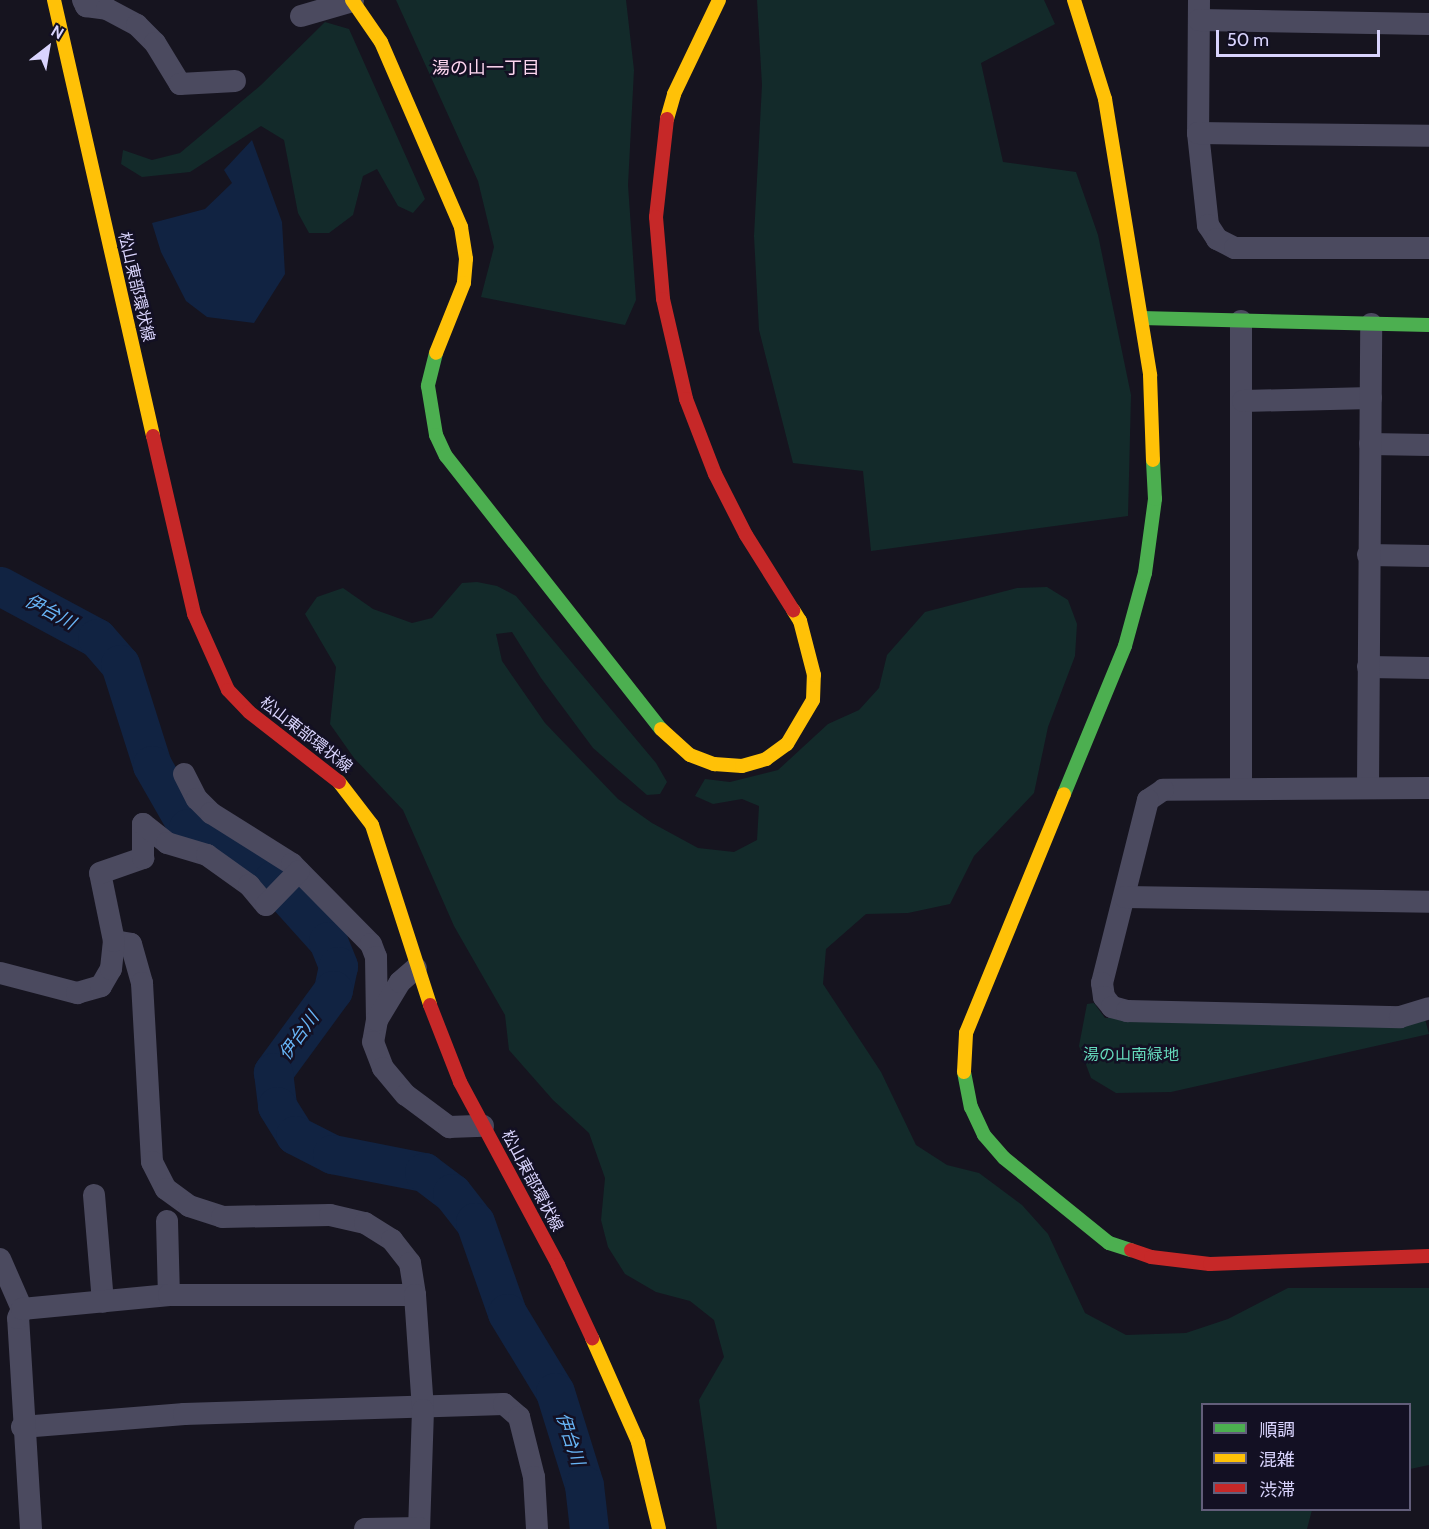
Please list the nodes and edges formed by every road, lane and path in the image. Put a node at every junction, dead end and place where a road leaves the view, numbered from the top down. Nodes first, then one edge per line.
1 (54, 0) edge
2 (83, 0) edge
3 (719, 0) edge
4 (1074, 0) edge
5 (353, 1) edge
6 (1199, 10) edge
7 (301, 16) dead end
8 (1429, 24) edge
9 (235, 81) dead end
10 (1198, 134) junction
11 (1429, 136) edge
12 (1429, 248) edge
13 (1141, 318) junction
14 (1241, 321) junction
15 (1371, 324) junction
16 (1429, 325) edge
17 (1371, 398) junction
18 (1244, 401) junction
19 (1370, 444) junction
20 (1429, 445) edge
21 (1368, 555) junction
22 (1429, 555) edge
23 (1368, 667) junction
24 (1429, 668) edge
25 (184, 774) dead end
26 (1368, 787) junction
27 (1429, 788) edge
28 (1241, 789) junction
29 (297, 873) junction
30 (1125, 897) junction
31 (1429, 902) edge
32 (114, 941) junction
33 (416, 968) junction
34 (0, 973) edge
35 (1429, 1008) edge
36 (377, 1020) junction
37 (483, 1126) junction
38 (94, 1196) dead end
39 (166, 1221) dead end
40 (1429, 1256) edge
41 (0, 1259) edge
42 (169, 1295) junction
43 (415, 1295) junction
44 (103, 1302) junction
45 (22, 1309) junction
46 (423, 1410) junction
47 (22, 1427) junction
48 (419, 1528) edge
49 (31, 1529) edge
50 (365, 1529) edge
51 (537, 1529) edge
52 (660, 1529) edge

1 - 33 street, 松山東部環状線
2 - 9 street
3 - 5 street
4 - 13 street
5 - 7 street
6 - 8 street
6 - 10 street
10 - 11 street
10 - 12 street
13 - 14 street
13 - 40 street
14 - 15 street
14 - 18 street
15 - 16 street
15 - 17 street
17 - 18 street
17 - 19 street
18 - 28 street
19 - 20 street
19 - 21 street
21 - 22 street
21 - 23 street
23 - 24 street
23 - 26 street
25 - 29 street
26 - 27 street
26 - 28 street
28 - 30 street
29 - 32 street
29 - 36 street
30 - 31 street
30 - 35 street
32 - 34 street
32 - 43 street
33 - 36 street
33 - 37 street, 松山東部環状線
36 - 37 street
37 - 52 street, 松山東部環状線
38 - 44 street
39 - 42 street
41 - 45 street
42 - 43 street
42 - 44 street
43 - 46 street
44 - 45 street
45 - 47 street
46 - 47 street
46 - 48 street
46 - 51 street
47 - 49 street
48 - 50 street

